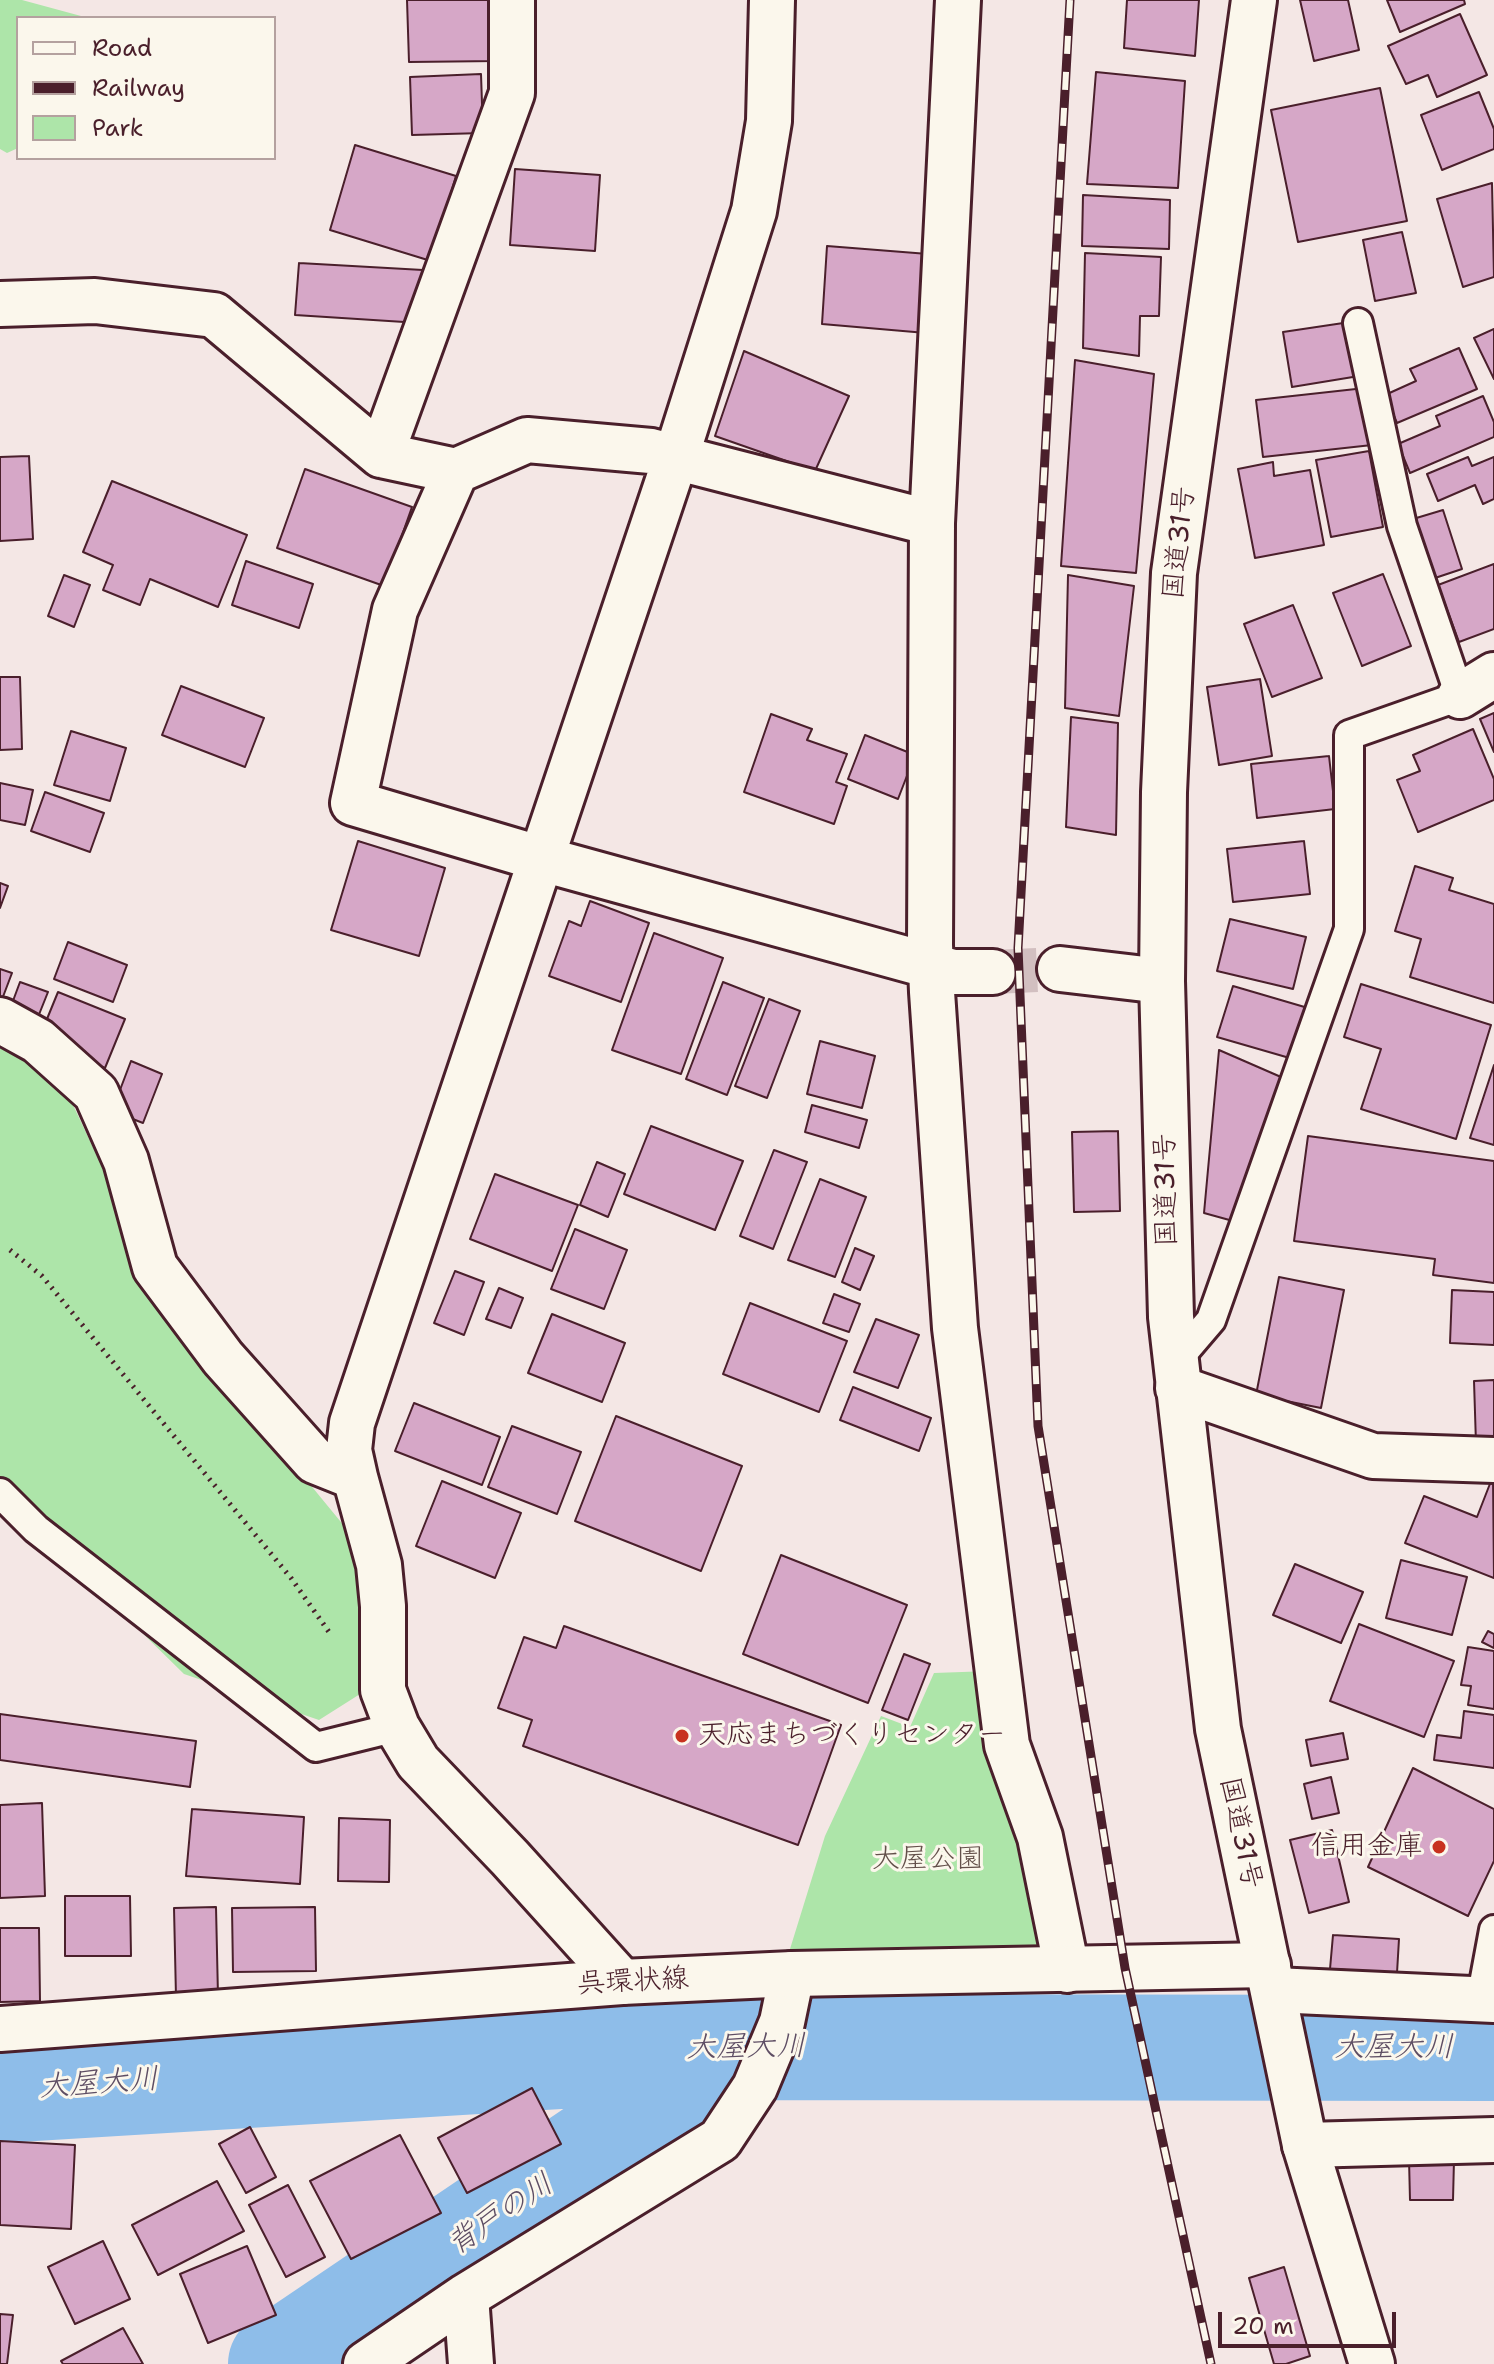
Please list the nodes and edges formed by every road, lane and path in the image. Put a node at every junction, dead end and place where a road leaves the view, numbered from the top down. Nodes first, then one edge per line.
1 (512, 0) edge
2 (772, 0) edge
3 (958, 0) edge
4 (1254, 0) edge
5 (0, 304) edge
6 (1358, 323) dead end
7 (381, 455) junction
8 (676, 457) junction
9 (456, 471) junction
10 (932, 523) junction
11 (1477, 685) edge
12 (542, 859) junction
13 (931, 965) junction
14 (1060, 969) tunnel mouth
15 (993, 972) tunnel mouth
16 (1162, 981) junction
17 (0, 1020) edge
18 (10, 1250) dead end
19 (1177, 1374) junction
20 (1494, 1460) edge
21 (355, 1477) junction
22 (0, 1493) edge
23 (335, 1640) dead end
24 (397, 1727) junction
25 (1494, 1930) edge
26 (1067, 1970) junction
27 (792, 1974) junction
28 (622, 1982) junction
29 (1273, 1986) junction
30 (1487, 2000) edge
31 (0, 2029) edge
32 (1302, 2129) junction
33 (1494, 2140) edge
34 (466, 2296) junction
35 (366, 2364) edge
36 (471, 2364) edge
37 (1372, 2364) edge

1 - 7 main road
2 - 8 main road
3 - 10 main road
4 - 16 main road, 国道31号
5 - 7 main road
6 - 11 lane
7 - 9 main road
8 - 9 main road
8 - 10 main road
8 - 12 main road
9 - 12 main road
10 - 13 main road
11 - 19 lane
12 - 13 main road
12 - 21 main road
13 - 15 main road
13 - 26 main road
14 - 16 main road
16 - 19 main road, 国道31号
17 - 21 main road
18 - 23 path
19 - 20 main road
19 - 29 main road, 国道31号
21 - 24 main road
22 - 24 lane
24 - 28 main road
25 - 30 lane
26 - 27 main road, 呉環状線
26 - 29 main road, 呉環状線
27 - 28 main road, 呉環状線
27 - 34 main road
28 - 31 main road, 呉環状線
29 - 30 main road, 呉環状線
29 - 32 main road, 国道31号
32 - 33 main road
32 - 37 main road, 国道31号
34 - 35 main road
34 - 36 main road

